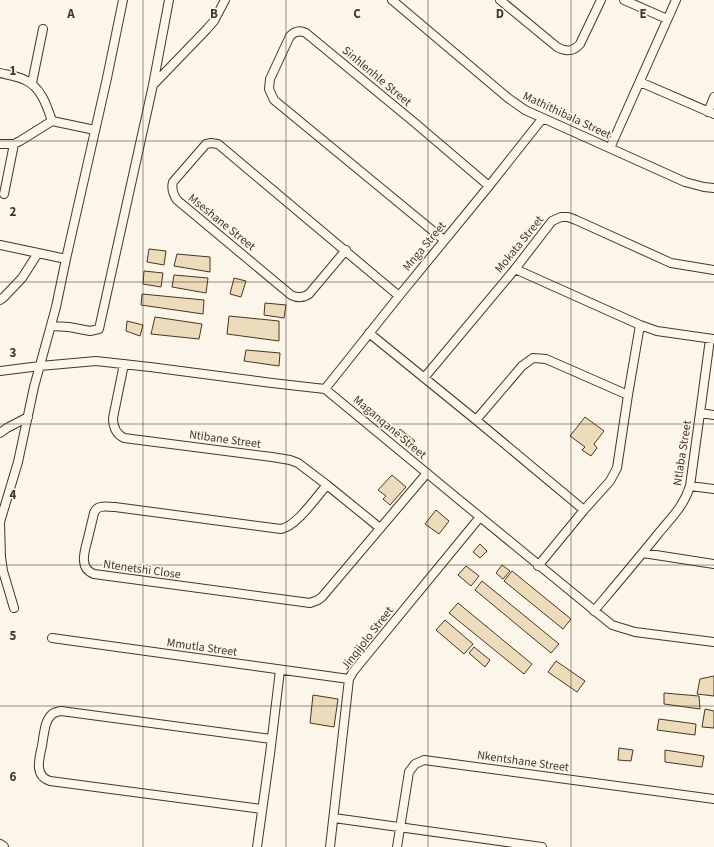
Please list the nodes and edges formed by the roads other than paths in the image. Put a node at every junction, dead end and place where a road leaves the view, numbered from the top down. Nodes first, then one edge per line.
1 (122, 0) edge
2 (169, 0) edge
3 (225, 0) edge
4 (392, 0) edge
5 (500, 0) edge
6 (600, 0) edge
7 (624, 0) edge
8 (676, 0) edge
9 (667, 19) junction
10 (43, 29) dead end
11 (0, 73) edge
12 (640, 82) junction
13 (32, 83) junction
14 (153, 85) junction
15 (714, 97) edge
16 (711, 113) edge
17 (542, 119) junction
18 (52, 121) junction
19 (94, 130) junction
20 (0, 144) edge
21 (14, 144) junction
22 (610, 148) junction
23 (489, 186) junction
24 (714, 188) edge
25 (4, 194) dead end
26 (444, 240) junction
27 (0, 245) edge
28 (346, 250) junction
29 (38, 253) junction
30 (66, 259) junction
31 (515, 269) junction
32 (714, 270) edge
33 (399, 296) junction
34 (0, 300) edge
35 (640, 325) junction
36 (51, 326) junction
37 (370, 333) junction
38 (712, 339) edge
39 (124, 364) junction
40 (40, 366) junction
41 (0, 371) edge
42 (424, 378) junction
43 (325, 389) junction
44 (628, 395) junction
45 (700, 413) junction
46 (714, 415) edge
47 (28, 417) junction
48 (476, 420) junction
49 (0, 433) edge
50 (427, 473) junction
51 (326, 484) junction
52 (690, 486) junction
53 (714, 489) edge
54 (584, 510) junction
55 (480, 518) junction
56 (0, 519) edge
57 (0, 522) edge
58 (380, 528) junction
59 (643, 554) junction
60 (714, 564) edge
61 (538, 566) junction
62 (14, 608) dead end
63 (594, 611) junction
64 (52, 638) dead end
65 (714, 642) edge
66 (280, 670) junction
67 (349, 679) junction
68 (271, 739) junction
69 (714, 799) edge
70 (262, 809) junction
71 (334, 818) junction
72 (400, 828) junction
73 (257, 847) edge
74 (330, 847) edge
75 (397, 847) edge
76 (542, 847) edge

1 - 19 street
2 - 14 street
3 - 14 street
4 - 17 street, Mathithibala Street
5 - 6 street
7 - 9 street
8 - 9 street
9 - 12 street
10 - 13 street
11 - 13 street
12 - 16 street
12 - 22 street
13 - 18 street
14 - 36 street
15 - 16 street
17 - 22 street, Mathithibala Street
17 - 23 street, Mnga Street
18 - 19 street
18 - 21 street
19 - 30 street
20 - 21 street
21 - 25 street
22 - 24 street, Mathithibala Street
23 - 26 street, Mnga Street
23 - 26 street, Sinhlenhle Street
26 - 33 street, Mnga Street
27 - 29 street
28 - 28 street, Mseshane Street
28 - 33 street, Mseshane Street
29 - 30 street
29 - 34 street
30 - 36 street
31 - 32 street, Mokata Street
31 - 35 street
31 - 42 street, Mokata Street
33 - 37 street, Mnga Street
35 - 38 street
35 - 44 street
36 - 40 street
37 - 42 street
37 - 43 street, Mnga Street
38 - 45 street, Ntlaba Street
39 - 40 street
39 - 43 street
39 - 51 street, Ntibane Street
40 - 41 street
40 - 47 street
42 - 48 street
43 - 50 street, Maganqane Street
44 - 48 street
44 - 54 street
45 - 46 street
45 - 52 street, Ntlaba Street
47 - 49 street
47 - 57 street
48 - 54 street
50 - 55 street, Maganqane Street
50 - 58 street, Ntenetshi Close
51 - 58 street, Ntibane Street
51 - 58 street, Ntenetshi Close
52 - 53 street
52 - 59 street, Ntlaba Street
54 - 61 street
55 - 61 street, Maganqane Street
55 - 67 street, Jinqijolo Street
56 - 57 street
57 - 62 street
59 - 60 street
59 - 63 street, Ntlaba Street
61 - 63 street, Maganqane Street
63 - 65 street, Maganqane Street
64 - 66 street, Mmutla Street
66 - 67 street, Mmutla Street
66 - 68 street
67 - 71 street, Jinqijolo Street
68 - 70 street
68 - 70 street
69 - 72 street, Nkentshane Street
70 - 73 street
71 - 72 street
71 - 74 street, Jinqijolo Street
72 - 75 street, Nkentshane Street
72 - 76 street

